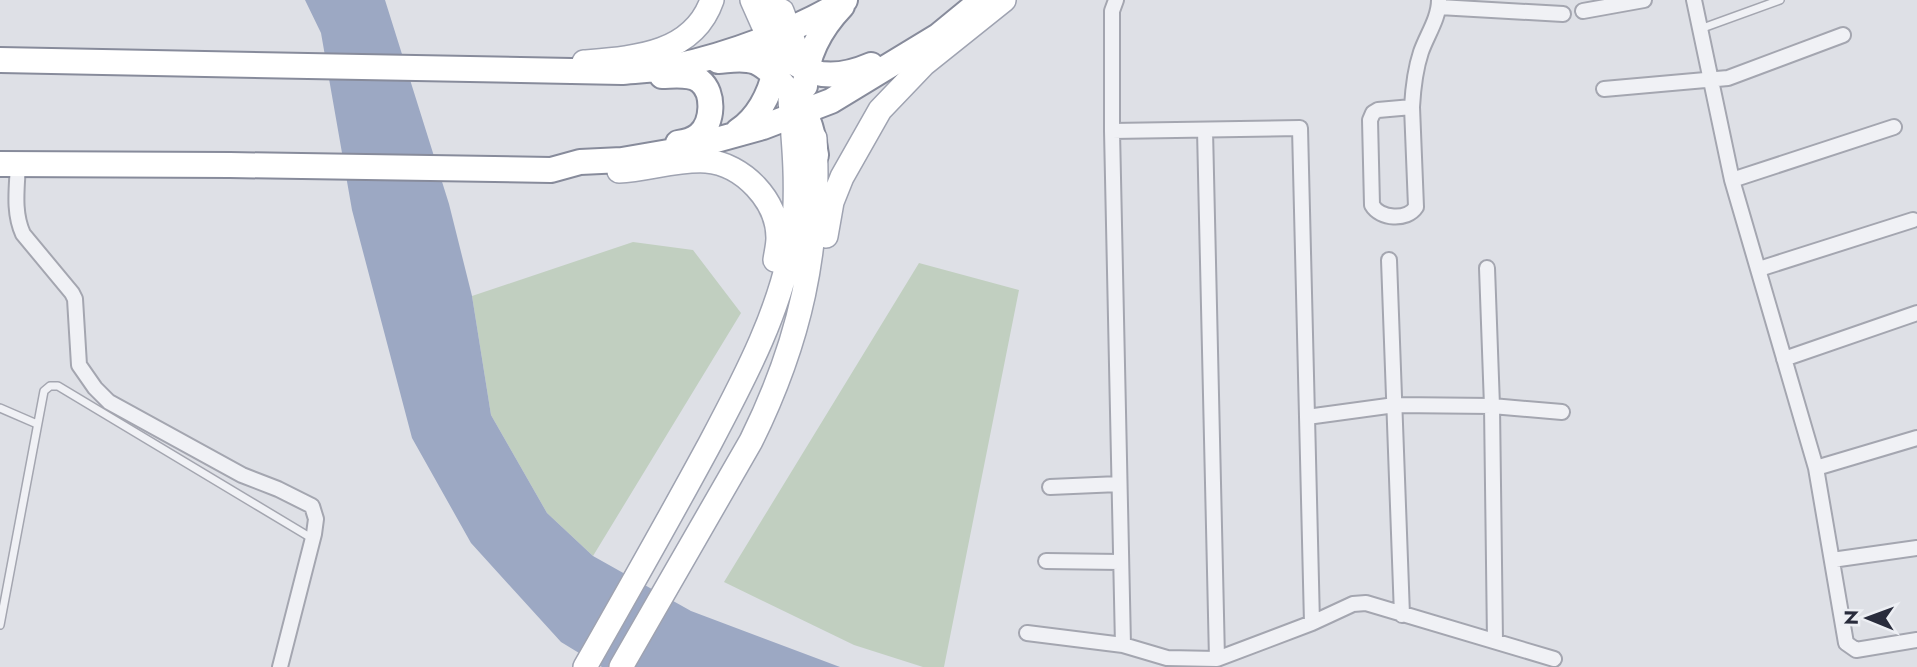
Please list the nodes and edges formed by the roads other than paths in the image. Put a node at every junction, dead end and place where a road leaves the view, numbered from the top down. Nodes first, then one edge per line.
1 (712, 0) edge
2 (752, 0) edge
3 (769, 0) edge
4 (778, 0) edge
5 (846, 0) edge
6 (967, 0) edge
7 (982, 0) edge
8 (1003, 0) edge
9 (1116, 0) edge
10 (1644, 0) edge
11 (1694, 0) edge
12 (1780, 0) edge
13 (1439, 4) edge
14 (1583, 11) dead end
15 (1563, 14) dead end
16 (1700, 29) junction
17 (1843, 35) dead end
18 (0, 60) edge
19 (530, 70) junction
20 (806, 70) junction
21 (787, 74) junction
22 (661, 76) junction
23 (1709, 79) junction
24 (1604, 89) dead end
25 (1412, 107) junction
26 (1894, 127) dead end
27 (1205, 130) junction
28 (1112, 131) junction
29 (727, 139) junction
30 (816, 155) joint
31 (612, 161) junction
32 (9, 164) edge
33 (551, 170) junction
34 (1732, 180) junction
35 (1913, 220) dead end
36 (1389, 260) dead end
37 (1487, 268) dead end
38 (1759, 270) junction
39 (1917, 313) edge
40 (1784, 359) junction
41 (770, 403) junction
42 (1395, 405) junction
43 (1492, 406) junction
44 (0, 408) edge
45 (1562, 412) dead end
46 (1307, 417) junction
47 (37, 425) junction
48 (1917, 439) edge
49 (1816, 468) junction
50 (693, 474) junction
51 (1119, 485) junction
52 (1050, 487) dead end
53 (313, 539) junction
54 (1917, 548) edge
55 (1832, 560) junction
56 (1046, 561) dead end
57 (1120, 562) junction
58 (1402, 615) junction
59 (1312, 623) junction
60 (0, 625) edge
61 (1027, 633) dead end
62 (1917, 640) edge
63 (1495, 641) junction
64 (1123, 645) junction
65 (1217, 659) junction
66 (1554, 659) dead end
67 (280, 667) edge
68 (585, 667) edge
69 (621, 667) edge

1 - 19 main road
2 - 21 main road
3 - 21 highway
4 - 21 main road
5 - 20 highway
5 - 21 highway
6 - 20 highway
7 - 21 highway
8 - 41 main road
9 - 28 street
10 - 14 street
11 - 16 street
12 - 16 lane
13 - 15 street
13 - 25 street
16 - 23 street
17 - 23 street
18 - 19 highway
19 - 21 highway
19 - 22 highway
20 - 21 highway
20 - 21 highway
21 - 22 highway
21 - 29 highway
21 - 29 highway
21 - 30 highway
21 - 50 main road
22 - 31 highway
23 - 24 street
23 - 34 street
25 - 25 street
26 - 34 street
27 - 28 street
27 - 46 street
27 - 65 street
28 - 51 street
29 - 31 highway
30 - 41 main road
31 - 33 highway
32 - 33 highway
32 - 53 street
33 - 50 main road
34 - 38 street
35 - 38 street
36 - 42 street
37 - 43 street
38 - 40 street
39 - 40 street
40 - 49 street
41 - 69 main road
42 - 43 street
42 - 46 street
42 - 58 street
43 - 45 street
43 - 63 street
44 - 47 lane
46 - 59 street
47 - 53 lane
47 - 60 lane
48 - 49 street
49 - 55 street
50 - 68 main road
51 - 52 street
51 - 57 street
53 - 67 street
54 - 55 street
55 - 62 street
56 - 57 street
57 - 64 street
58 - 59 street
58 - 63 street
59 - 65 street
61 - 64 street
63 - 66 street
64 - 65 street

